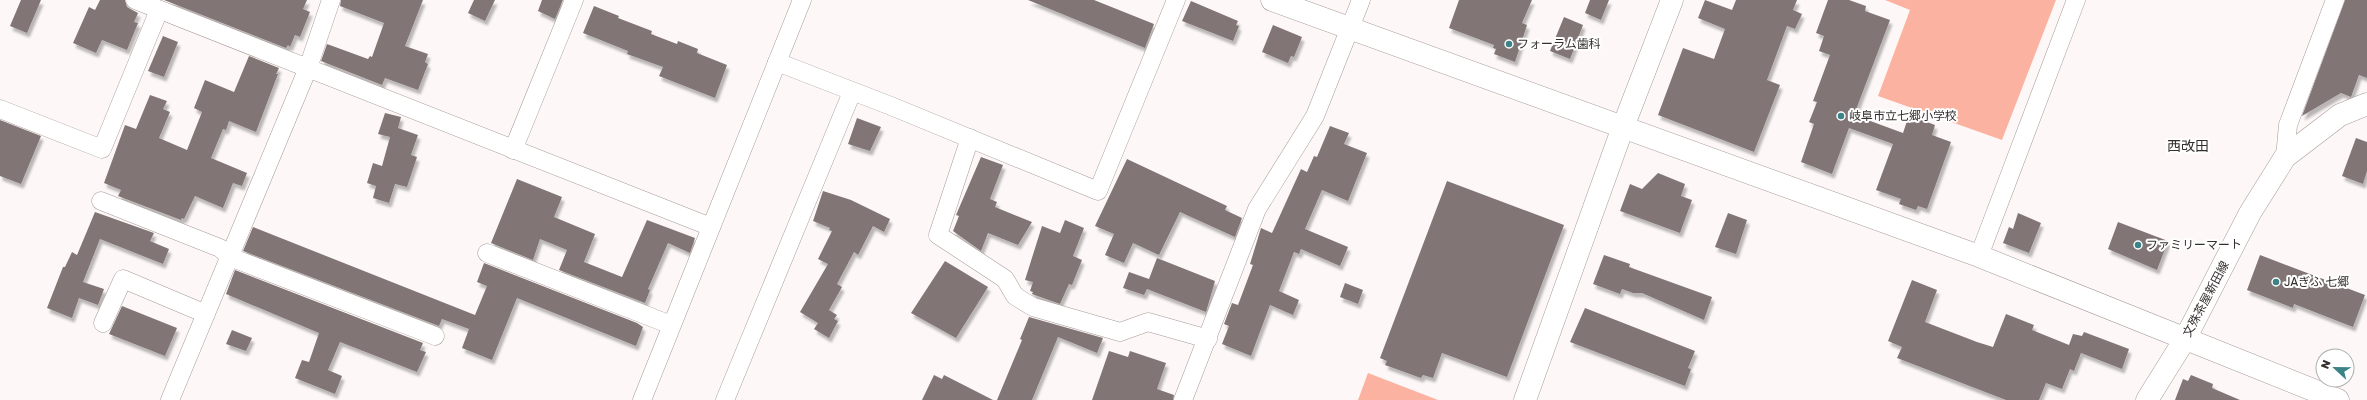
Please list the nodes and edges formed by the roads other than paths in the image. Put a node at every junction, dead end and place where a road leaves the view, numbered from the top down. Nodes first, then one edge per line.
1 (135, 0) edge
2 (331, 0) edge
3 (574, 0) edge
4 (802, 0) edge
5 (1176, 0) edge
6 (1272, 0) edge
7 (1361, 0) edge
8 (1672, 0) edge
9 (2076, 0) edge
10 (2335, 0) edge
11 (159, 10) junction
12 (1351, 29) junction
13 (777, 62) junction
14 (308, 68) junction
15 (852, 92) junction
16 (2367, 104) edge
17 (0, 109) edge
18 (1623, 126) junction
19 (970, 138) junction
20 (513, 150) junction
21 (2285, 157) junction
22 (101, 201) dead end
23 (711, 227) junction
24 (487, 253) dead end
25 (1979, 256) junction
26 (230, 257) junction
27 (206, 314) junction
28 (103, 323) dead end
29 (671, 325) junction
30 (435, 336) dead end
31 (2185, 338) junction
32 (1208, 339) junction
33 (170, 400) edge
34 (642, 400) edge
35 (725, 400) edge
36 (1184, 400) edge
37 (1525, 400) edge
38 (2147, 400) edge
39 (2338, 400) edge

1 - 11 street
2 - 14 street
3 - 20 street
4 - 13 street
5 - 19 street
6 - 12 street
7 - 12 street
8 - 18 street
9 - 25 street
10 - 21 street
11 - 14 street
11 - 17 street
12 - 18 street
12 - 32 street
13 - 15 street
13 - 23 street
14 - 20 street
14 - 26 street
15 - 19 street
15 - 35 street
16 - 21 street, 文殊茶屋新田線
18 - 25 street
18 - 37 street
19 - 32 street
20 - 23 street
21 - 31 street, 文殊茶屋新田線
22 - 26 street
23 - 29 street
24 - 29 street
25 - 31 street
26 - 27 street
26 - 30 street
27 - 28 street
27 - 33 street
29 - 34 street
31 - 38 street, 文殊茶屋新田線
31 - 39 street
32 - 36 street

